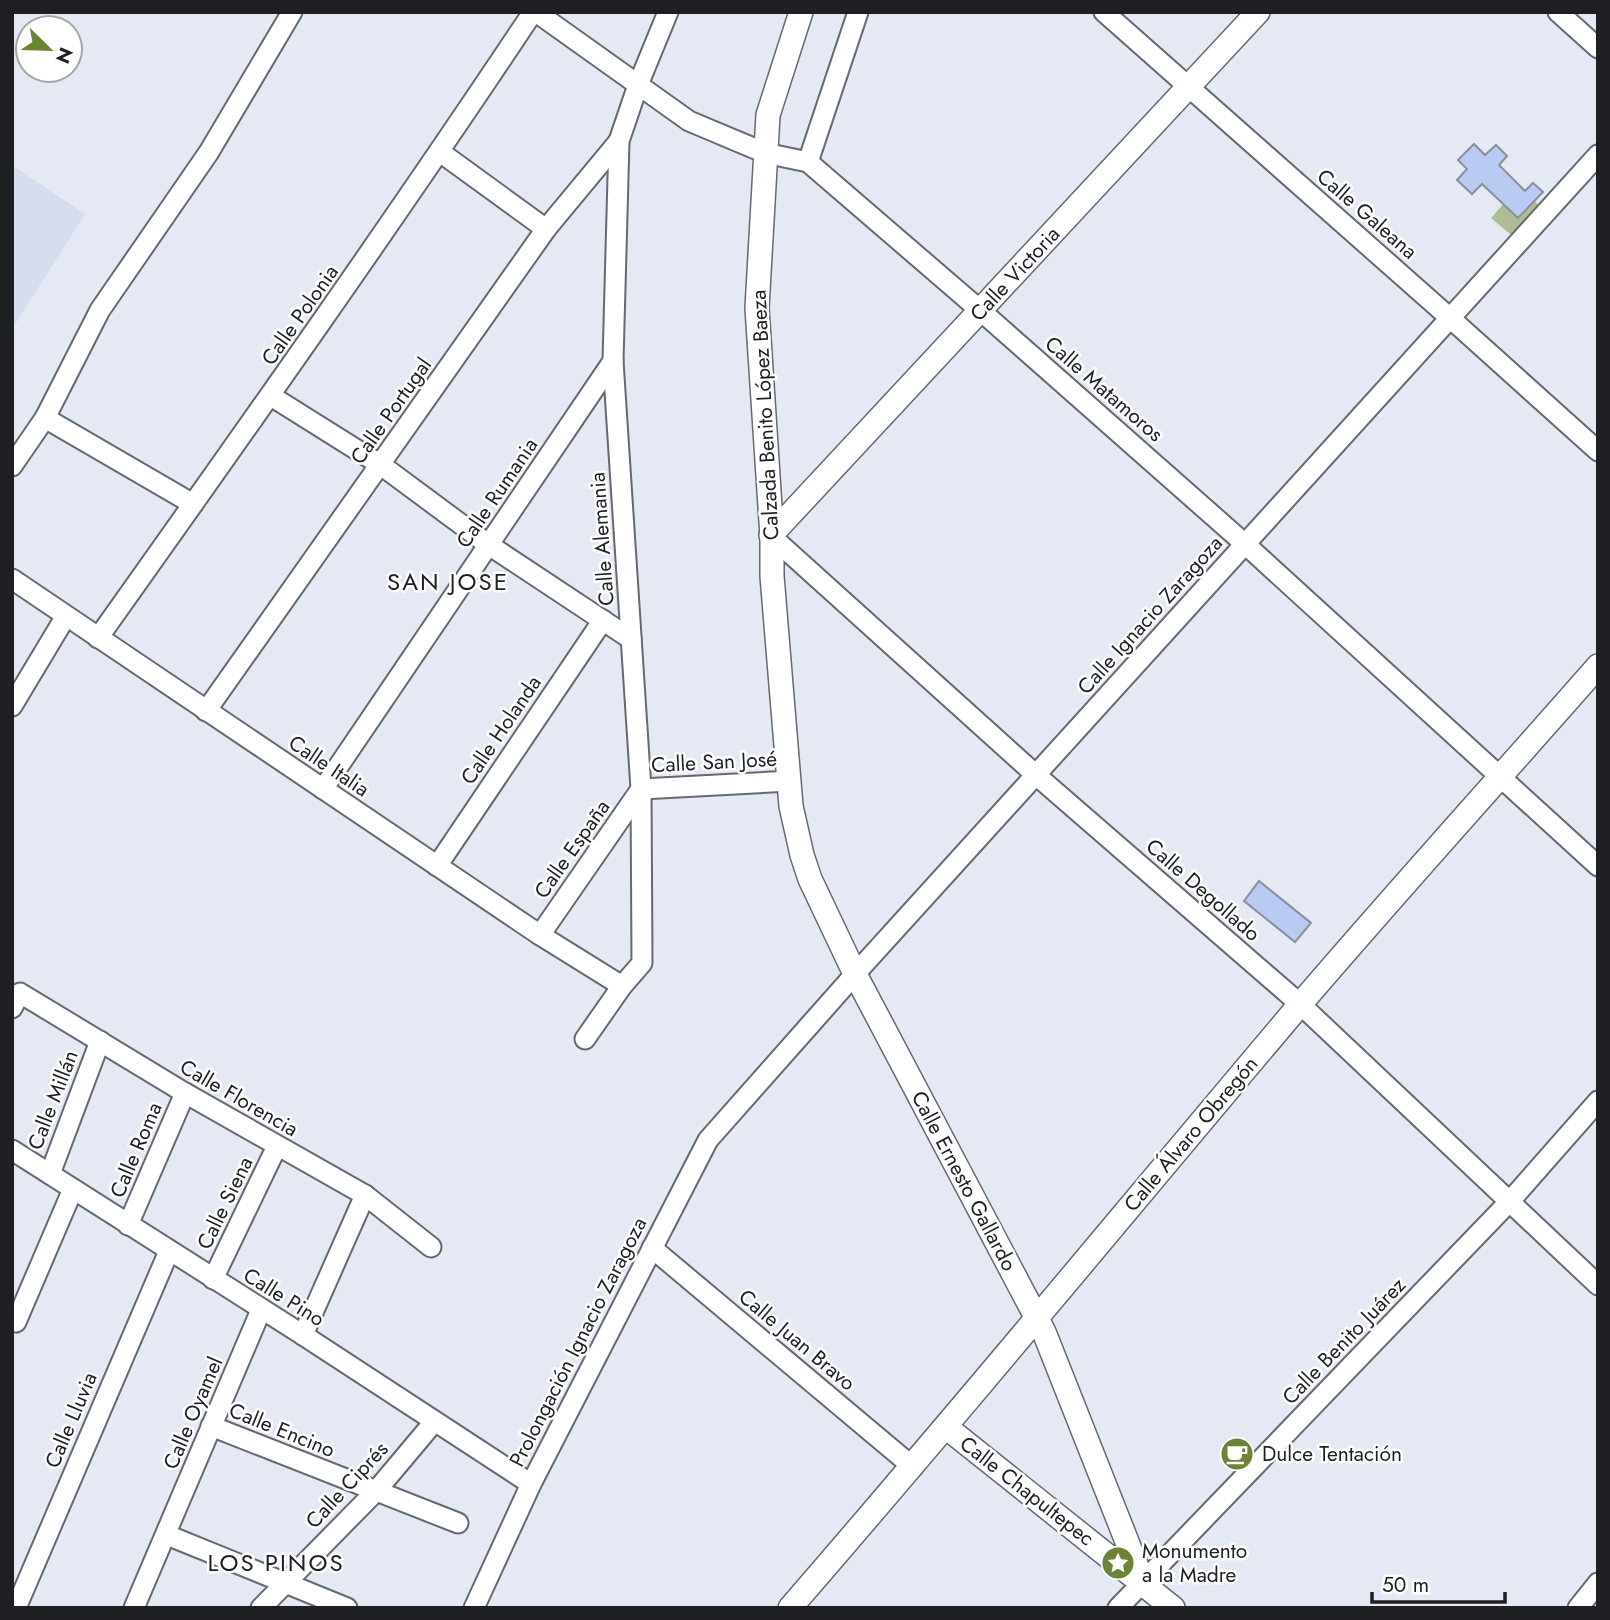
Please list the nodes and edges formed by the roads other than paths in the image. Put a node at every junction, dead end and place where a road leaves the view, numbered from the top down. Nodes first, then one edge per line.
1 (292, 12) edge
2 (534, 12) edge
3 (668, 12) edge
4 (801, 12) edge
5 (858, 12) edge
6 (1104, 12) edge
7 (1258, 12) edge
8 (1558, 12) edge
9 (1598, 48) edge
10 (638, 85) junction
11 (1189, 87) junction
12 (619, 141) junction
13 (440, 152) junction
14 (765, 153) junction
15 (1598, 155) edge
16 (808, 162) junction
17 (546, 229) junction
18 (981, 311) junction
19 (1450, 318) junction
20 (613, 361) junction
21 (271, 396) junction
22 (45, 418) junction
23 (1598, 451) edge
24 (381, 465) junction
25 (12, 467) edge
26 (193, 505) junction
27 (771, 536) junction
28 (1245, 544) junction
29 (489, 545) junction
30 (12, 579) edge
31 (66, 616) junction
32 (603, 620) junction
33 (98, 638) junction
34 (631, 639) junction
35 (1598, 666) edge
36 (12, 706) edge
37 (206, 711) junction
38 (1036, 775) junction
39 (1501, 776) junction
40 (790, 781) junction
41 (323, 789) junction
42 (641, 789) junction
43 (437, 866) junction
44 (1598, 866) edge
45 (540, 935) junction
46 (855, 974) junction
47 (622, 986) junction
48 (16, 1001) edge
49 (1300, 1004) junction
50 (585, 1039) dead end
51 (100, 1041) junction
52 (185, 1093) junction
53 (1598, 1101) edge
54 (738, 1107) joint
55 (277, 1146) junction
56 (12, 1150) edge
57 (50, 1174) junction
58 (73, 1189) junction
59 (365, 1195) junction
60 (1510, 1201) junction
61 (128, 1225) junction
62 (431, 1247) dead end
63 (652, 1248) junction
64 (169, 1251) junction
65 (213, 1279) junction
66 (1598, 1285) edge
67 (261, 1310) junction
68 (1036, 1317) junction
69 (16, 1322) dead end
70 (303, 1335) junction
71 (435, 1422) junction
72 (211, 1426) junction
73 (946, 1427) junction
74 (913, 1467) junction
75 (531, 1483) junction
76 (376, 1491) junction
77 (457, 1523) dead end
78 (166, 1535) junction
79 (286, 1581) junction
80 (1143, 1582) junction
81 (1598, 1583) edge
82 (16, 1608) edge
83 (134, 1608) edge
84 (261, 1608) edge
85 (348, 1608) edge
86 (474, 1608) edge
87 (790, 1608) edge
88 (1118, 1608) edge
89 (1173, 1608) edge
90 (1578, 1608) edge

1 - 22 street
2 - 10 street, Calle Matamoros
2 - 13 street, Calle Polonia
3 - 10 street, Calle Alemania
4 - 14 street, Calzada Benito López Baeza
5 - 16 street
6 - 11 street, Calle Galeana
7 - 11 street, Calle Victoria
8 - 9 street
10 - 12 street, Calle Alemania
10 - 14 street, Calle Matamoros
11 - 18 street, Calle Victoria
11 - 19 street, Calle Galeana
12 - 17 street, Calle Portugal
12 - 20 street, Calle Alemania
13 - 17 street
13 - 21 street, Calle Polonia
14 - 16 street, Calle Matamoros
14 - 27 street, Calzada Benito López Baeza
15 - 19 street, Calle Ignacio Zaragoza
16 - 18 street, Calle Matamoros
17 - 24 street, Calle Portugal
18 - 27 street, Calle Victoria
18 - 28 street, Calle Matamoros
19 - 23 street, Calle Galeana
19 - 28 street, Calle Ignacio Zaragoza
20 - 29 street, Calle Rumania
20 - 34 street, Calle Alemania
21 - 24 street
21 - 26 street, Calle Polonia
22 - 25 street
22 - 26 street
24 - 29 street
24 - 37 street, Calle Portugal
26 - 33 street, Calle Polonia
27 - 38 street, Calle Degollado
27 - 40 street, Calzada Benito López Baeza
28 - 38 street, Calle Ignacio Zaragoza
28 - 39 street, Calle Matamoros
29 - 32 street
29 - 41 street, Calle Rumania
30 - 31 street, Calle Italia
31 - 33 street, Calle Italia
31 - 36 street
32 - 34 street
32 - 43 street, Calle Holanda
33 - 37 street, Calle Italia
34 - 42 street, Calle Alemania
35 - 39 street, Calle Álvaro Obregón
37 - 41 street, Calle Italia
38 - 46 street, Calle Ignacio Zaragoza
38 - 49 street, Calle Degollado
39 - 44 street, Calle Matamoros
39 - 49 street, Calle Álvaro Obregón
40 - 42 street, Calle San José
40 - 46 street, Calle Ernesto Gallardo
41 - 43 street, Calle Italia
42 - 45 street, Calle España
42 - 47 street, Calle Alemania
43 - 45 street, Calle Italia
45 - 47 street, Calle Italia
46 - 54 street, Calle Ignacio Zaragoza
46 - 68 street, Calle Ernesto Gallardo
47 - 50 street, Calle Alemania
48 - 51 street, Calle Florencia
49 - 60 street, Calle Degollado
49 - 68 street, Calle Álvaro Obregón
51 - 52 street, Calle Florencia
51 - 57 street, Calle Millán
52 - 55 street, Calle Florencia
52 - 61 street, Calle Roma
53 - 60 street, Calle Benito Juárez
54 - 63 street, Prolongación Ignacio Zaragoza
55 - 59 street, Calle Florencia
55 - 65 street, Calle Siena
56 - 57 street, Calle Pino
57 - 58 street, Calle Pino
58 - 61 street, Calle Pino
58 - 69 street
59 - 62 street, Calle Florencia
59 - 70 street
60 - 66 street, Calle Degollado
60 - 80 street, Calle Benito Juárez
61 - 64 street, Calle Pino
63 - 74 street, Calle Juan Bravo
63 - 75 street, Prolongación Ignacio Zaragoza
64 - 65 street, Calle Pino
64 - 82 street, Calle Lluvia
65 - 67 street, Calle Pino
67 - 70 street, Calle Pino
67 - 72 street, Calle Oyamel
68 - 73 street, Calle Álvaro Obregón
68 - 80 street, Calle Ernesto Gallardo
70 - 71 street, Calle Pino
71 - 75 street, Calle Pino
71 - 76 street, Calle Ciprés
72 - 76 street, Calle Encino
72 - 78 street, Calle Oyamel
73 - 74 street, Calle Álvaro Obregón
73 - 80 street, Calle Chapultepec
74 - 87 street, Calle Álvaro Obregón
75 - 86 street, Prolongación Ignacio Zaragoza
76 - 77 street, Calle Encino
76 - 79 street, Calle Ciprés
78 - 79 street
78 - 83 street, Calle Oyamel
79 - 84 street, Calle Ciprés
79 - 85 street
80 - 88 street, Calle Benito Juárez
80 - 89 street, Calle Chapultepec
81 - 90 street

